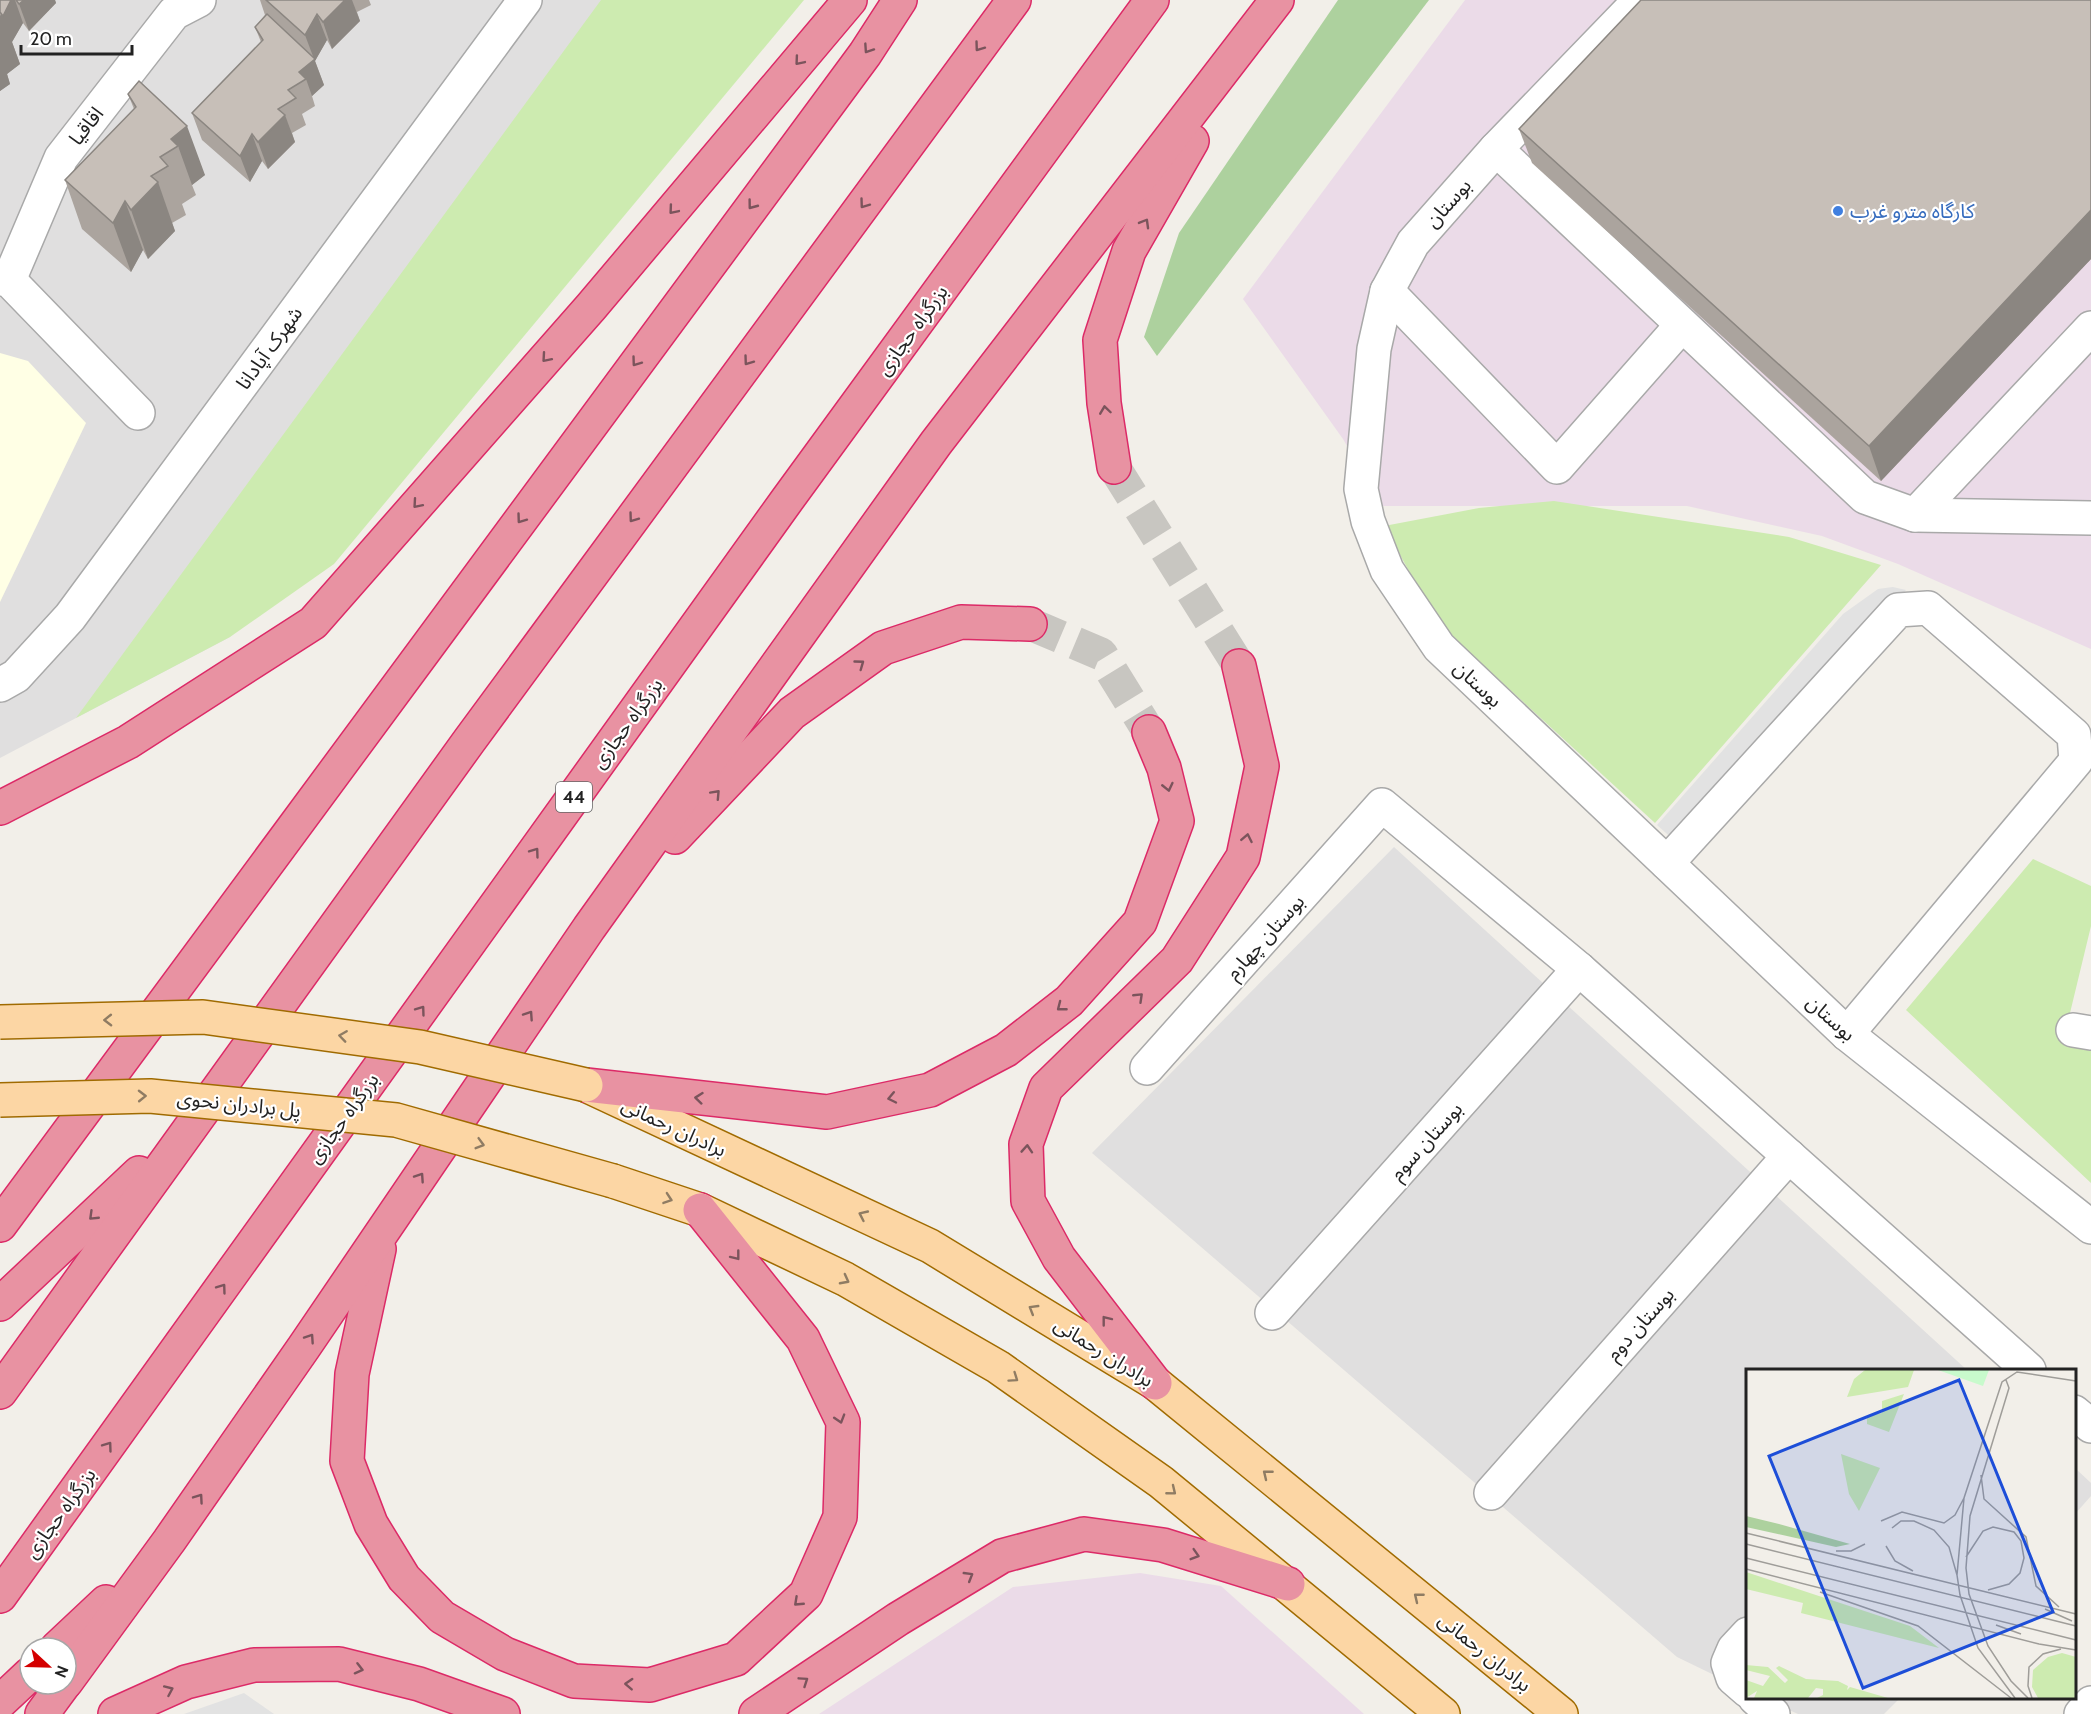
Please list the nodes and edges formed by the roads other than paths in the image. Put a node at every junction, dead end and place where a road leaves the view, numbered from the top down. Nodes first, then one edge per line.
1 (199, 0) edge
2 (850, 0) edge
3 (900, 0) edge
4 (1014, 0) edge
5 (1152, 0) edge
6 (1277, 0) edge
7 (1640, 0) edge
8 (521, 1) edge
9 (1252, 35) junction
10 (1496, 149) junction
11 (5, 279) edge
12 (1388, 291) junction
13 (1683, 326) junction
14 (2091, 328) edge
15 (138, 413) dead end
16 (1114, 467) tunnel mouth
17 (1915, 515) junction
18 (2091, 518) edge
19 (1030, 624) tunnel mouth
20 (1239, 666) tunnel mouth
21 (0, 685) edge
22 (1149, 732) tunnel mouth
23 (0, 808) edge
24 (1667, 863) junction
25 (589, 928) junction
26 (1579, 969) junction
27 (0, 1022) edge
28 (1847, 1034) junction
29 (1147, 1068) dead end
30 (586, 1085) junction
31 (0, 1100) edge
32 (196, 1118) junction
33 (1789, 1156) junction
34 (700, 1210) junction
35 (0, 1225) edge
36 (2091, 1227) edge
37 (383, 1231) junction
38 (0, 1304) edge
39 (1272, 1313) dead end
40 (2007, 1364) edge
41 (1155, 1383) junction
42 (0, 1392) edge
43 (2076, 1414) edge
44 (2091, 1426) edge
45 (1491, 1492) dead end
46 (169, 1541) junction
47 (1288, 1584) junction
48 (0, 1596) edge
49 (70, 1636) edge
50 (1746, 1636) edge
51 (78, 1665) edge
52 (18, 1685) edge
53 (1746, 1689) edge
54 (55, 1696) edge
55 (1756, 1699) edge
56 (0, 1702) edge
57 (2091, 1703) edge
58 (42, 1714) edge
59 (115, 1714) edge
60 (504, 1714) edge
61 (756, 1714) edge
62 (1443, 1714) edge
63 (1561, 1714) edge
64 (1773, 1714) edge
65 (2081, 1714) edge

1 - 11 street, اقاقیا
2 -> 23 highway
3 -> 35 highway
4 -> 32 highway
48 -> 5 highway, بزرگراه حجازی / 44
6 - 9 highway
7 - 10 street, بوستان
8 - 21 street, شهرک آپادانا
16 -> 9 highway
9 - 25 highway
10 - 12 street, بوستان
10 - 13 street
11 - 15 street
12 - 13 street
12 - 24 street, بوستان
13 - 17 street
14 - 17 street
17 - 18 street
25 -> 19 highway
41 -> 20 highway
22 -> 30 highway
24 - 28 street, بوستان
24 - 28 street
37 -> 25 highway
26 - 29 street, بوستان چهارم
26 - 33 street
26 - 39 street, بوستان سوم
30 -> 27 main road, bridge
28 - 36 street, بوستان
41 -> 30 main road, برادران رحمانی
31 -> 34 main road, پل برادران نحوی, bridge
32 -> 38 highway
32 - 42 highway
33 - 40 street
33 - 45 street, بوستان دوم
34 -> 37 highway
34 -> 47 main road
46 -> 37 highway
63 -> 41 main road, برادران رحمانی
43 - 44 street
46 - 49 highway
46 - 51 highway
61 -> 47 highway
47 - 62 main road
50 - 53 street
52 - 56 highway
54 - 58 highway
55 - 64 street
57 - 65 street
59 -> 60 highway

